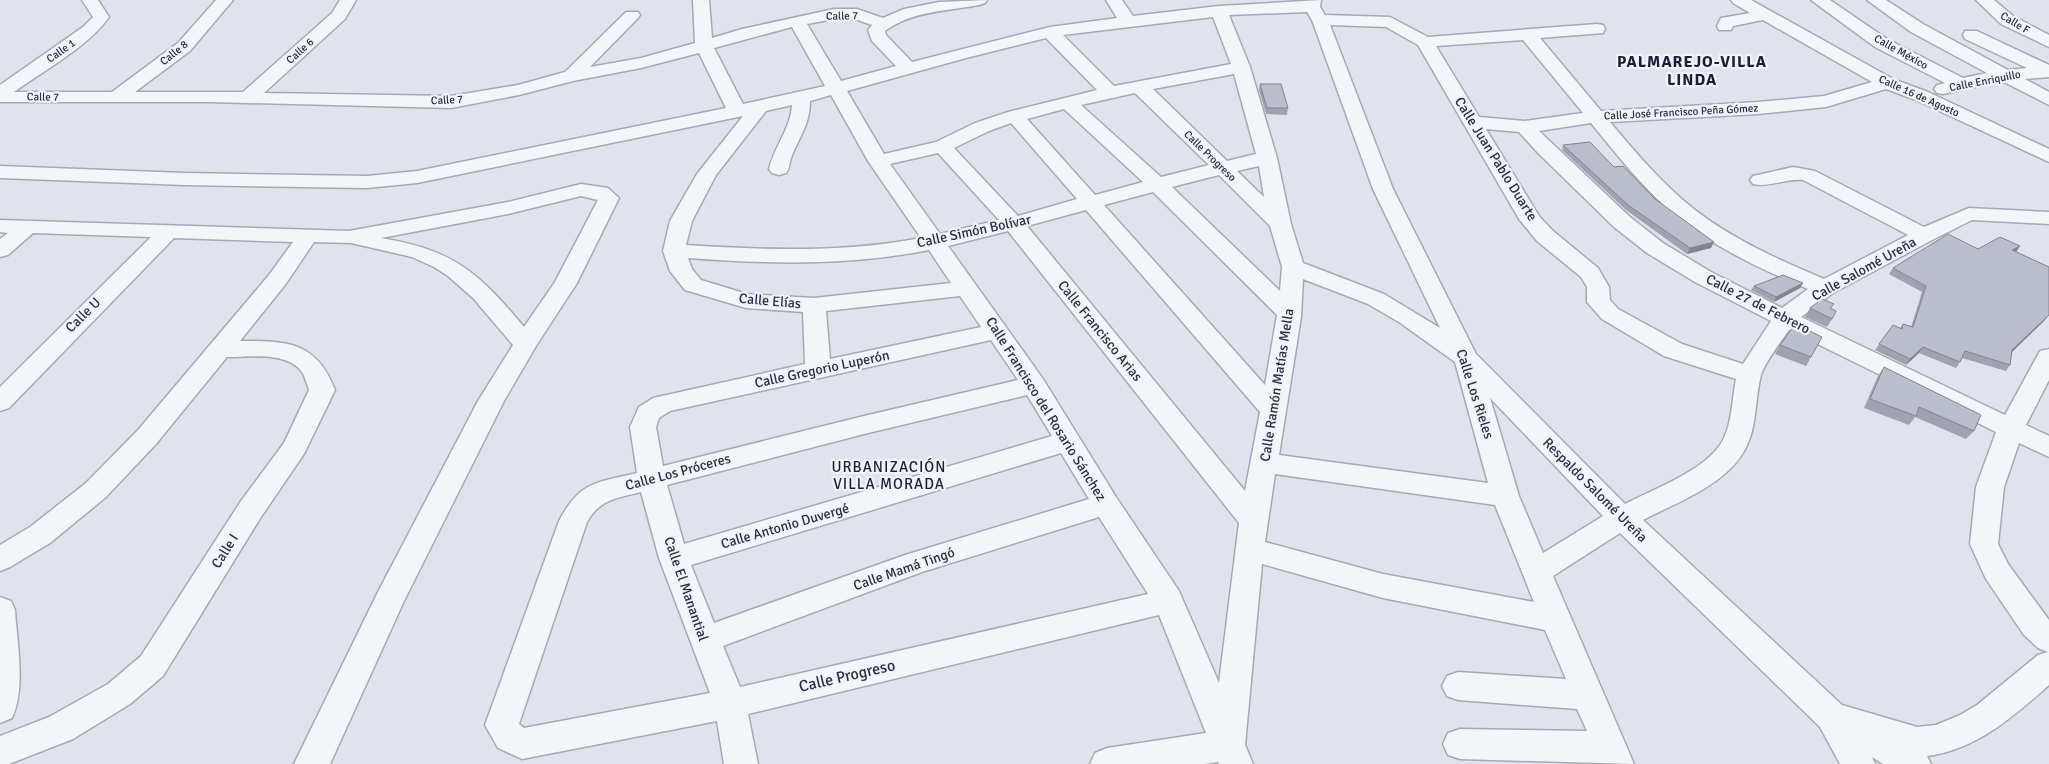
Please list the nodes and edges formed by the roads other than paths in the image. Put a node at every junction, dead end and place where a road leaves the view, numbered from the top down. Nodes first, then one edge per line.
1 (90, 0) edge
2 (225, 0) edge
3 (348, 0) edge
4 (701, 0) edge
5 (979, 0) edge
6 (1114, 0) edge
7 (1739, 0) edge
8 (1819, 0) edge
9 (1875, 0) edge
10 (1984, 0) edge
11 (1989, 0) edge
12 (1315, 9) edge
13 (1219, 12) junction
14 (632, 15) dead end
15 (1766, 15) junction
16 (797, 21) junction
17 (1128, 21) junction
18 (883, 23) junction
19 (2049, 25) edge
20 (1726, 26) dead end
21 (1597, 29) dead end
22 (1050, 32) junction
23 (1528, 35) junction
24 (1971, 35) dead end
25 (1425, 42) junction
26 (2049, 42) edge
27 (704, 45) junction
28 (1241, 67) junction
29 (909, 69) junction
30 (2049, 71) edge
31 (2006, 75) junction
32 (571, 76) junction
33 (1887, 83) junction
34 (1959, 84) junction
35 (1140, 87) junction
36 (835, 89) junction
37 (1110, 92) junction
38 (0, 93) edge
39 (1922, 96) junction
40 (0, 97) edge
41 (115, 98) junction
42 (247, 98) junction
43 (801, 98) junction
44 (2049, 99) edge
45 (1068, 103) junction
46 (759, 107) junction
47 (737, 112) junction
48 (1015, 116) junction
49 (1594, 117) junction
50 (1472, 122) junction
51 (1525, 127) junction
52 (942, 146) junction
53 (2049, 156) edge
54 (1267, 158) junction
55 (878, 161) junction
56 (1222, 168) junction
57 (779, 169) dead end
58 (0, 172) edge
59 (1760, 180) dead end
60 (1157, 184) junction
61 (1090, 202) junction
62 (2049, 218) edge
63 (1014, 224) junction
64 (1280, 224) junction
65 (0, 226) edge
66 (29, 226) junction
67 (169, 231) junction
68 (1924, 235) junction
69 (308, 236) junction
70 (349, 237) junction
71 (934, 242) junction
72 (0, 250) edge
73 (674, 251) junction
74 (1293, 267) junction
75 (968, 288) junction
76 (1826, 288) junction
77 (814, 305) junction
78 (1289, 313) junction
79 (1784, 318) junction
80 (998, 331) junction
81 (525, 344) junction
82 (219, 349) junction
83 (1466, 358) junction
84 (2049, 358) edge
85 (818, 370) junction
86 (1749, 374) junction
87 (1034, 385) junction
88 (0, 402) edge
89 (1273, 411) junction
90 (648, 413) joint
91 (2011, 428) junction
92 (1068, 441) junction
93 (2049, 447) edge
94 (1265, 463) junction
95 (651, 478) junction
96 (1505, 496) junction
97 (1106, 504) junction
98 (1622, 518) junction
99 (1251, 535) junction
100 (674, 558) junction
101 (0, 559) edge
102 (1537, 572) junction
103 (1168, 600) junction
104 (0, 610) edge
105 (1556, 619) junction
106 (2049, 639) edge
107 (704, 640) junction
108 (2049, 665) edge
109 (1458, 686) dead end
110 (1588, 695) junction
111 (730, 704) junction
112 (0, 708) edge
113 (1832, 717) junction
114 (522, 744) joint
115 (1460, 744) dead end
116 (0, 752) edge
117 (1232, 754) edge
118 (1613, 755) edge
119 (311, 764) edge
120 (741, 764) edge
121 (1107, 764) edge
122 (1858, 764) edge
123 (1914, 764) edge

1 - 38 street, Calle 1
2 - 41 street, Calle 8
3 - 42 street, Calle 6
4 - 27 street
5 - 18 street
6 - 17 street
7 - 15 street, Calle 16 de Agosto
8 - 34 street, Calle México
9 - 31 street
10 - 26 street, Calle F
11 - 19 street
12 - 13 street
12 - 25 street, Calle Juan Pablo Duarte
12 - 83 street, Calle Los Rieles
13 - 17 street
13 - 28 street, Calle Ramón Matías Mella
14 - 32 street
15 - 20 street
15 - 33 street, Calle 16 de Agosto
16 - 18 street, Calle 7
16 - 27 street, Calle 7
16 - 36 street, Calle Francisco del Rosario Sánchez
17 - 22 street
18 - 29 street
21 - 23 street
22 - 29 street
22 - 37 street
23 - 25 street
23 - 49 street
24 - 30 street
25 - 50 street, Calle Juan Pablo Duarte
27 - 32 street, Calle 7
27 - 47 street
28 - 35 street
28 - 54 street, Calle Ramón Matías Mella
29 - 36 street
30 - 31 street, Calle Enriquillo
31 - 34 street, Calle Enriquillo
31 - 44 street
32 - 42 street, Calle 7
33 - 39 street, Calle 16 de Agosto
33 - 49 street, Calle José Francisco Peña Gómez
34 - 39 street, Calle Enriquillo
35 - 37 street
35 - 56 street, Calle Progreso
36 - 43 street
36 - 55 street, Calle Francisco del Rosario Sánchez
37 - 45 street
39 - 53 street, Calle 16 de Agosto
40 - 41 street, Calle 7
41 - 42 street, Calle 7
43 - 46 street
43 - 57 street
45 - 48 street
45 - 60 street
46 - 47 street
46 - 73 street
47 - 58 street
48 - 52 street
48 - 61 street
49 - 51 street, Calle José Francisco Peña Gómez
49 - 76 street
50 - 51 street, Calle José Francisco Peña Gómez
50 - 86 street, Calle Juan Pablo Duarte
51 - 79 street, Calle 27 de Febrero
52 - 55 street
52 - 63 street, Calle Francisco Arias
54 - 56 street, Calle Simón Bolívar
54 - 64 street, Calle Ramón Matías Mella
55 - 71 street, Calle Francisco del Rosario Sánchez
56 - 60 street, Calle Simón Bolívar
56 - 64 street, Calle Progreso
59 - 68 street
60 - 61 street, Calle Simón Bolívar
60 - 78 street
61 - 63 street, Calle Simón Bolívar
61 - 89 street
62 - 68 street, Calle Salomé Ureña
63 - 71 street, Calle Simón Bolívar
63 - 99 street, Calle Francisco Arias
64 - 74 street, Calle Ramón Matías Mella
65 - 66 street
66 - 67 street
66 - 72 street
67 - 69 street
67 - 88 street, Calle U
68 - 76 street, Calle Salomé Ureña
69 - 70 street
69 - 82 street
70 - 81 street
70 - 81 street
71 - 73 street, Calle Simón Bolívar
71 - 75 street, Calle Francisco del Rosario Sánchez
73 - 77 street, Calle Elías
74 - 78 street, Calle Ramón Matías Mella
74 - 83 street, Respaldo Salomé Ureña
75 - 77 street, Calle Elías
75 - 80 street, Calle Francisco del Rosario Sánchez
76 - 79 street, Calle Salomé Ureña
77 - 85 street
78 - 89 street, Calle Ramón Matías Mella
79 - 86 street, Calle Salomé Ureña
79 - 91 street, Calle 27 de Febrero
80 - 85 street, Calle Gregorio Luperón
80 - 87 street, Calle Francisco del Rosario Sánchez
81 - 119 street
82 - 101 street
82 - 116 street, Calle I
83 - 96 street, Calle Los Rieles
83 - 98 street, Respaldo Salomé Ureña
84 - 91 street
85 - 90 street, Calle Gregorio Luperón
86 - 98 street, Calle Salomé Ureña
87 - 92 street, Calle Francisco del Rosario Sánchez
87 - 95 street, Calle Los Próceres
89 - 94 street, Calle Ramón Matías Mella
90 - 95 street, Calle El Manantial
91 - 93 street, Calle 27 de Febrero
91 - 106 street
92 - 97 street, Calle Francisco del Rosario Sánchez
92 - 100 street, Calle Antonio Duvergé
94 - 96 street
94 - 99 street, Calle Ramón Matías Mella
95 - 100 street, Calle El Manantial
95 - 114 street, Calle Los Próceres
96 - 102 street, Calle Los Rieles
97 - 103 street, Calle Francisco del Rosario Sánchez
97 - 107 street, Calle Mamá Tingó
98 - 102 street, Calle Salomé Ureña
98 - 113 street, Respaldo Salomé Ureña
99 - 105 street
99 - 117 street, Calle Ramón Matías Mella
100 - 107 street, Calle El Manantial
102 - 105 street, Calle Los Rieles
103 - 111 street, Calle Progreso
103 - 117 street, Calle Francisco del Rosario Sánchez
104 - 112 street
105 - 110 street, Calle Los Rieles
107 - 111 street, Calle El Manantial
108 - 113 street
109 - 110 street
110 - 118 street, Calle Los Rieles
111 - 114 street, Calle Progreso
111 - 120 street, Calle El Manantial
113 - 122 street, Respaldo Salomé Ureña
113 - 123 street
115 - 118 street
117 - 121 street

